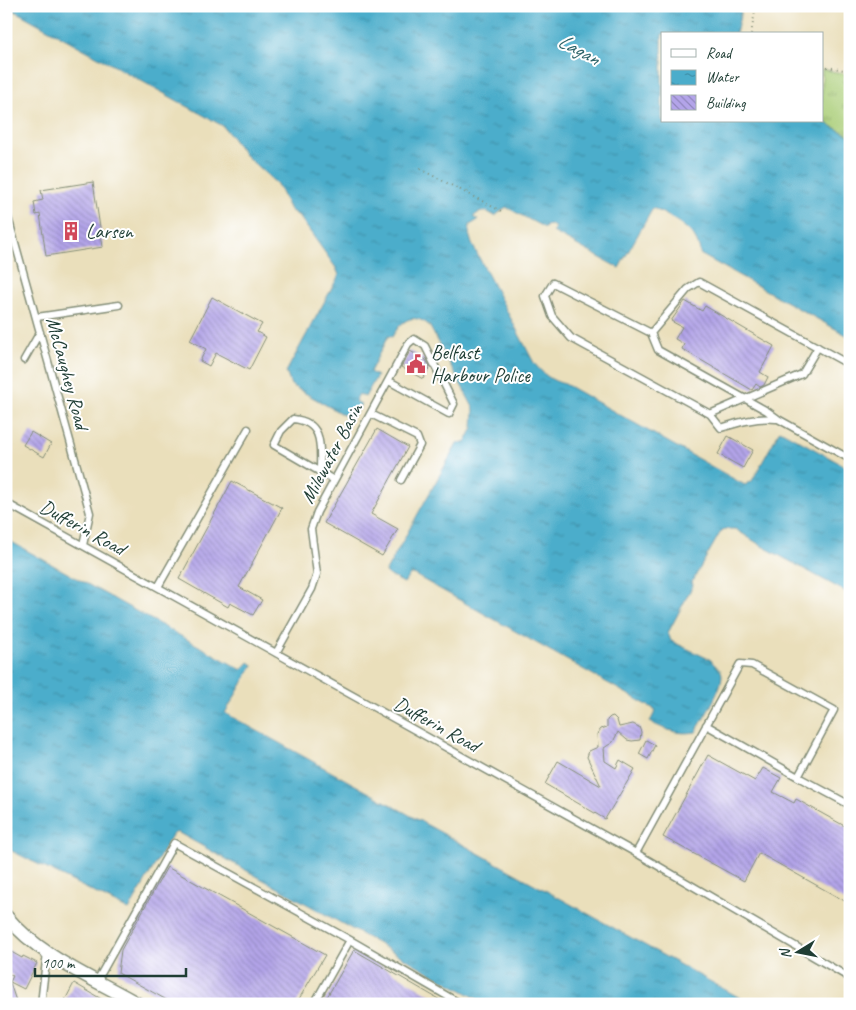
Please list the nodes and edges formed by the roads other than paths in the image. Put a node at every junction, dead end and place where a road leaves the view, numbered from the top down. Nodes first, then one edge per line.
1 (6, 210) edge
2 (119, 305) dead end
3 (37, 317) junction
4 (40, 332) junction
5 (651, 333) junction
6 (818, 347) junction
7 (24, 360) dead end
8 (850, 364) edge
9 (389, 381) junction
10 (743, 398) junction
11 (371, 414) junction
12 (710, 414) junction
13 (778, 419) junction
14 (248, 429) dead end
15 (850, 459) edge
16 (320, 472) junction
17 (334, 480) junction
18 (401, 480) dead end
19 (6, 504) edge
20 (83, 545) junction
21 (158, 587) junction
22 (276, 653) junction
23 (706, 725) junction
24 (798, 777) junction
25 (850, 805) edge
26 (636, 853) junction
27 (6, 916) edge
28 (350, 940) junction
29 (47, 952) junction
30 (850, 978) edge
31 (97, 981) junction
32 (41, 1004) edge
33 (138, 1004) edge
34 (314, 1004) edge
35 (461, 1004) edge

1 - 3 lane, McCaughey Road
2 - 3 lane
3 - 4 lane, McCaughey Road
4 - 7 lane
4 - 20 lane, McCaughey Road
5 - 6 lane
5 - 10 lane
5 - 12 lane
6 - 8 lane
6 - 10 lane
9 - 9 lane, Milewater Basin
9 - 11 lane, Milewater Basin
10 - 12 lane
10 - 13 lane
11 - 17 lane, Milewater Basin
11 - 18 lane
12 - 13 lane
13 - 15 lane
14 - 21 lane
16 - 16 lane
16 - 17 lane
17 - 22 lane, Milewater Basin
19 - 20 lane, Dufferin Road
20 - 21 lane, Dufferin Road
21 - 22 lane, Dufferin Road
22 - 26 lane, Dufferin Road
23 - 24 lane
23 - 24 lane
23 - 26 lane
24 - 25 lane
26 - 30 lane, Dufferin Road
27 - 29 street
28 - 31 lane
28 - 34 lane
28 - 35 lane
29 - 31 street
29 - 32 lane
31 - 33 street

